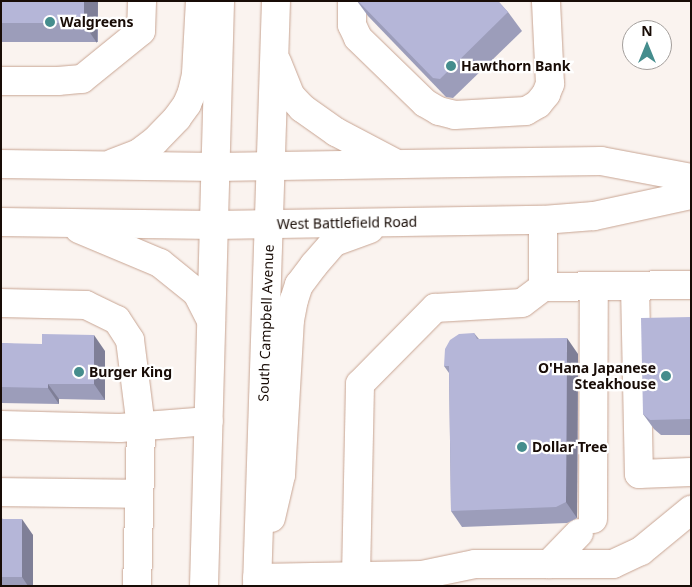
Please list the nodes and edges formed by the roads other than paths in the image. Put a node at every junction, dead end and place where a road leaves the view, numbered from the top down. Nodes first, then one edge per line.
1 (142, 1) edge
2 (200, 1) edge
3 (220, 1) edge
4 (276, 1) edge
5 (352, 1) edge
6 (546, 1) edge
7 (274, 54) junction
8 (1, 81) edge
9 (1, 164) edge
10 (108, 165) junction
11 (399, 165) junction
12 (270, 166) junction
13 (216, 167) junction
14 (691, 178) edge
15 (691, 195) edge
16 (543, 220) junction
17 (1, 222) edge
18 (396, 222) junction
19 (66, 223) junction
20 (214, 224) junction
21 (269, 224) junction
22 (691, 285) edge
23 (635, 286) junction
24 (543, 287) junction
25 (594, 287) junction
26 (1, 303) edge
27 (212, 321) junction
28 (209, 421) junction
29 (1, 425) edge
30 (141, 427) junction
31 (691, 472) edge
32 (1, 492) edge
33 (139, 494) junction
34 (691, 510) edge
35 (549, 564) junction
36 (257, 575) edge
37 (356, 576) junction
38 (138, 586) edge
39 (204, 586) edge

1 - 8 main road
2 - 10 main road
3 - 13 main road
4 - 7 main road, South Campbell Avenue
5 - 6 main road
7 - 11 main road
7 - 12 main road, South Campbell Avenue
9 - 10 main road
10 - 13 main road
11 - 12 main road
11 - 14 main road
12 - 13 main road
12 - 21 main road, South Campbell Avenue
13 - 20 main road
15 - 16 main road, West Battlefield Road
16 - 18 main road, West Battlefield Road
16 - 24 main road
17 - 19 main road, West Battlefield Road
18 - 21 main road, West Battlefield Road
18 - 36 main road
19 - 20 main road, West Battlefield Road
19 - 27 main road
20 - 21 main road, West Battlefield Road
20 - 27 main road
21 - 36 main road, South Campbell Avenue
22 - 23 main road
23 - 25 main road
23 - 31 main road
24 - 25 main road
24 - 37 main road
25 - 35 main road
26 - 30 main road
27 - 28 main road
28 - 30 main road
28 - 39 main road
29 - 30 main road
30 - 33 main road
32 - 33 main road
33 - 38 main road
34 - 35 main road
35 - 37 main road
36 - 37 main road

